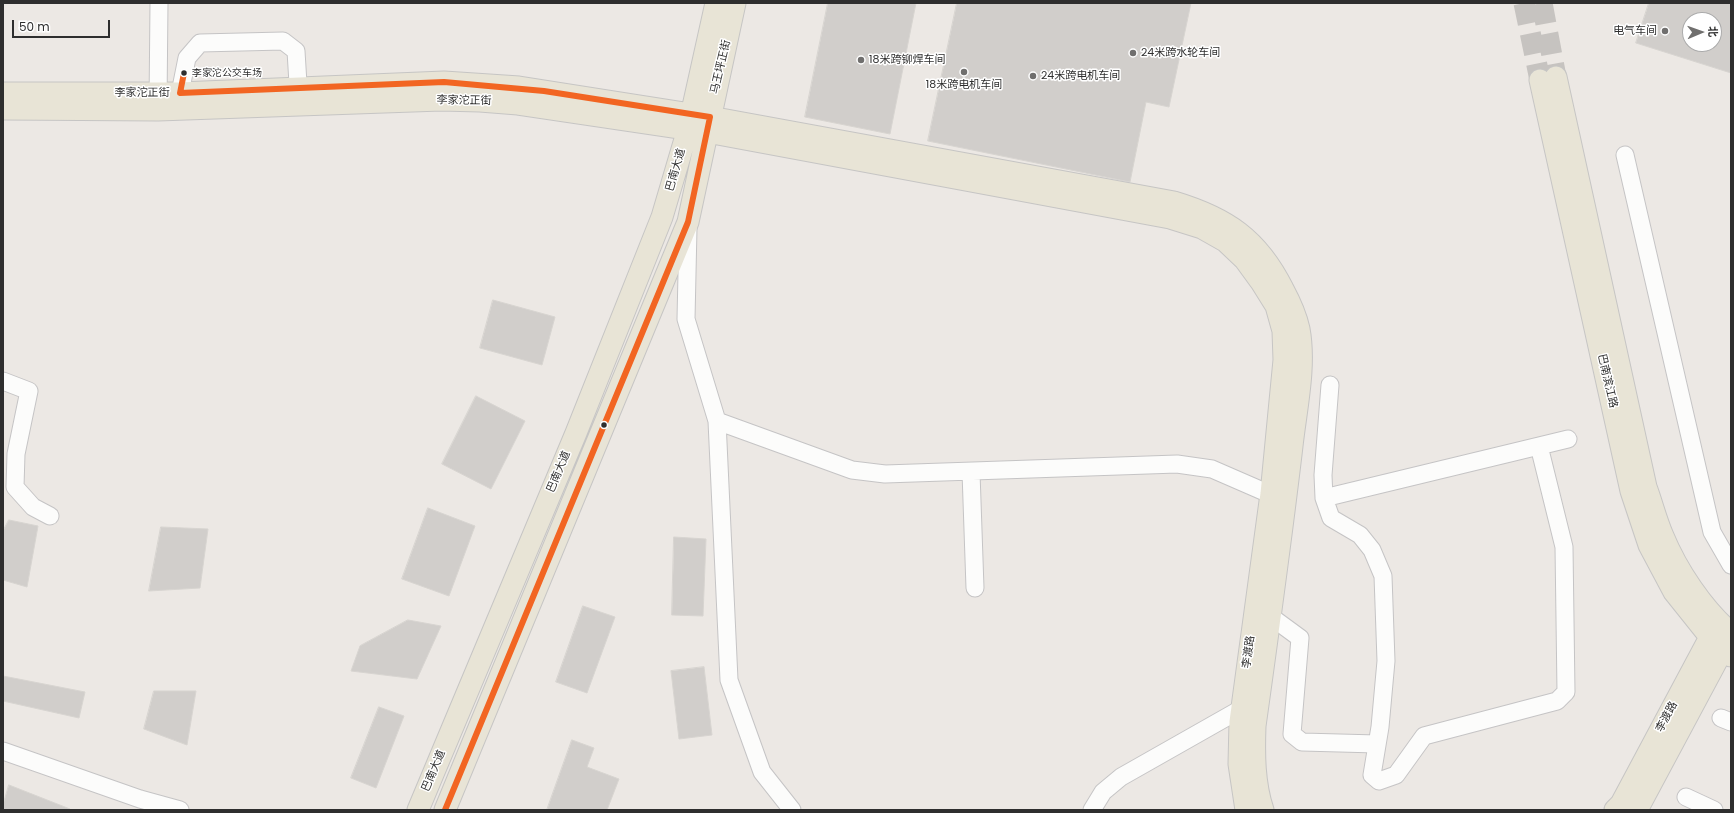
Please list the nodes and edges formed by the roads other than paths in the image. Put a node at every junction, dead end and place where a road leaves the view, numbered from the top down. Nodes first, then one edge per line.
1 (160, 3) edge
2 (716, 3) edge
3 (735, 3) edge
4 (1548, 78) tunnel mouth
5 (3, 93) edge
6 (180, 93) junction
7 (298, 96) junction
8 (158, 101) junction
9 (3, 109) edge
10 (699, 123) junction
11 (1625, 155) dead end
12 (688, 222) junction
13 (3, 381) edge
14 (1330, 385) dead end
15 (717, 421) junction
16 (1568, 438) dead end
17 (1539, 446) junction
18 (971, 472) junction
19 (1278, 498) junction
20 (1324, 498) junction
21 (50, 516) dead end
22 (1731, 565) edge
23 (974, 588) dead end
24 (1270, 616) junction
25 (1724, 639) edge
26 (1241, 709) junction
27 (1377, 744) junction
28 (3, 751) edge
29 (1686, 797) dead end
30 (180, 810) edge
31 (418, 810) edge
32 (445, 810) edge
33 (792, 810) edge
34 (1092, 810) edge
35 (1246, 810) edge
36 (1263, 810) edge
37 (1615, 810) edge
38 (1637, 810) edge
39 (1714, 810) edge

1 - 8 street
2 - 10 main road, 马王坪正街
3 - 10 main road, 马王坪正街
4 - 25 main road, 巴南滨江路
5 - 8 main road, 李家沱正街
6 - 7 main road, 李家沱正街
6 - 7 street
6 - 8 main road, 李家沱正街
7 - 8 main road, 李家沱正街
7 - 10 main road, 李家沱正街
8 - 9 main road, 李家沱正街
10 - 12 main road, 巴南大道
10 - 19 main road, 李家沱正街
10 - 31 main road, 巴南大道
11 - 22 street
12 - 15 street
12 - 32 main road, 巴南大道
13 - 21 street
14 - 20 street
15 - 18 street
15 - 33 street
16 - 17 street
17 - 20 street
17 - 27 street
18 - 19 street
18 - 23 street
19 - 24 main road, 李渡路
19 - 26 main road, 李渡路
20 - 27 street
24 - 27 street
24 - 36 main road, 李渡路
25 - 37 main road, 李渡路
25 - 38 main road, 李渡路
26 - 34 street
26 - 35 main road, 李渡路
28 - 30 street
29 - 39 street

